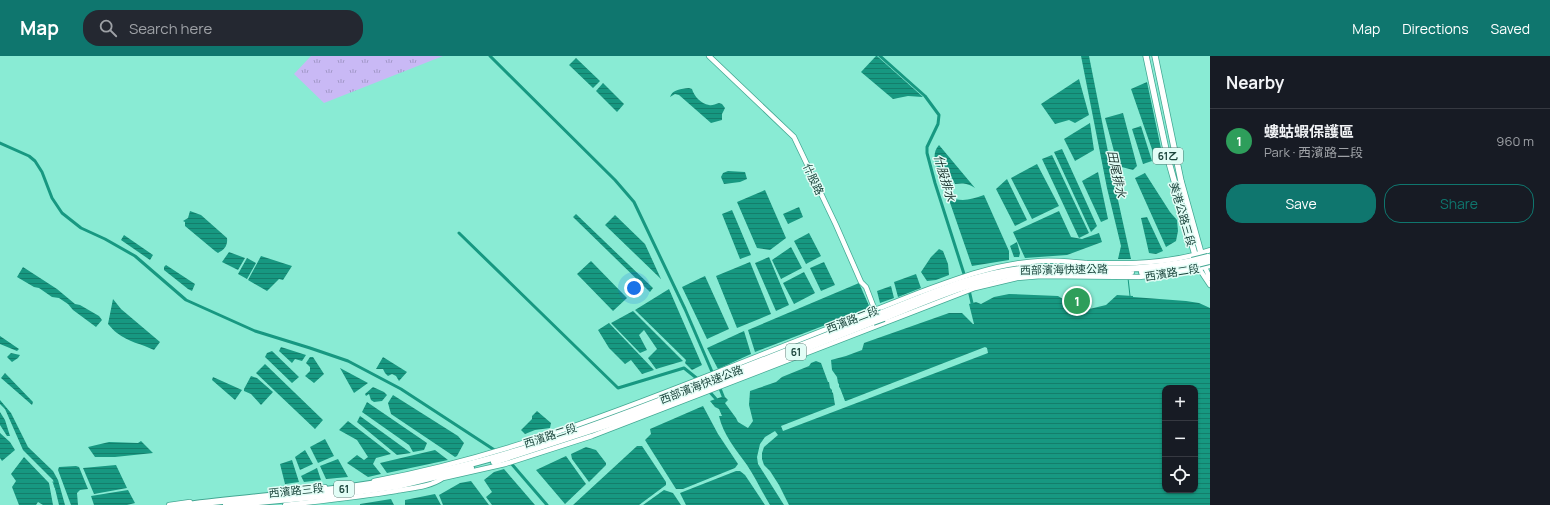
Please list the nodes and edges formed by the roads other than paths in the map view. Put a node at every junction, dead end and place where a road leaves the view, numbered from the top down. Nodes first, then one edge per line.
1 (709, 56) edge
2 (1146, 56) edge
3 (1155, 56) edge
4 (1210, 250) edge
5 (1198, 254) junction
6 (1209, 260) edge
7 (1194, 265) junction
8 (1204, 268) junction
9 (1139, 270) junction
10 (1107, 273) junction
11 (1210, 278) edge
12 (972, 281) junction
13 (960, 285) junction
14 (1210, 285) edge
15 (875, 310) junction
16 (882, 325) junction
17 (719, 380) junction
18 (512, 454) junction
19 (498, 459) junction
20 (444, 478) junction
21 (397, 486) junction
22 (169, 505) edge
23 (187, 505) edge
24 (226, 505) edge
25 (285, 505) edge

1 - 15 street, 什股路
2 - 5 main road, 美港公路三段 / 61乙
3 - 5 main road, 美港公路三段 / 61乙
4 - 5 street, 西濱路二段
5 - 7 street
5 - 8 street
5 - 9 street, 西濱路二段
6 - 7 highway, 西部濱海快速公路 / 61, bridge
6 - 8 street, 西濱路二段
7 - 8 street, 西濱路二段
7 - 9 highway, 西部濱海快速公路 / 61
7 - 9 street, 西濱路二段
7 - 14 street
8 - 11 street
9 - 10 highway, 西部濱海快速公路 / 61
9 - 10 street, 西濱路二段
9 - 12 street, 西濱路二段
10 - 12 highway, 西部濱海快速公路 / 61
12 - 13 highway, 西部濱海快速公路 / 61
12 - 13 street, 西濱路二段
13 - 15 street, 西濱路二段
13 - 16 street, 西濱路二段
13 - 17 highway, 西部濱海快速公路 / 61, bridge
15 - 16 street, 什股路
15 - 17 street, 西濱路二段
16 - 17 street, 西濱路二段
17 - 18 highway, 西部濱海快速公路 / 61
17 - 18 street, 西濱路二段
17 - 18 street, 西濱路二段
18 - 19 highway, 西部濱海快速公路 / 61
18 - 19 street
19 - 20 street, 西濱路三段
19 - 21 highway, 西部濱海快速公路 / 61
19 - 22 street, 西濱路三段
19 - 23 highway, 61
20 - 21 highway
20 - 25 street, 西濱路三段
21 - 24 highway, 西部濱海快速公路 / 61

